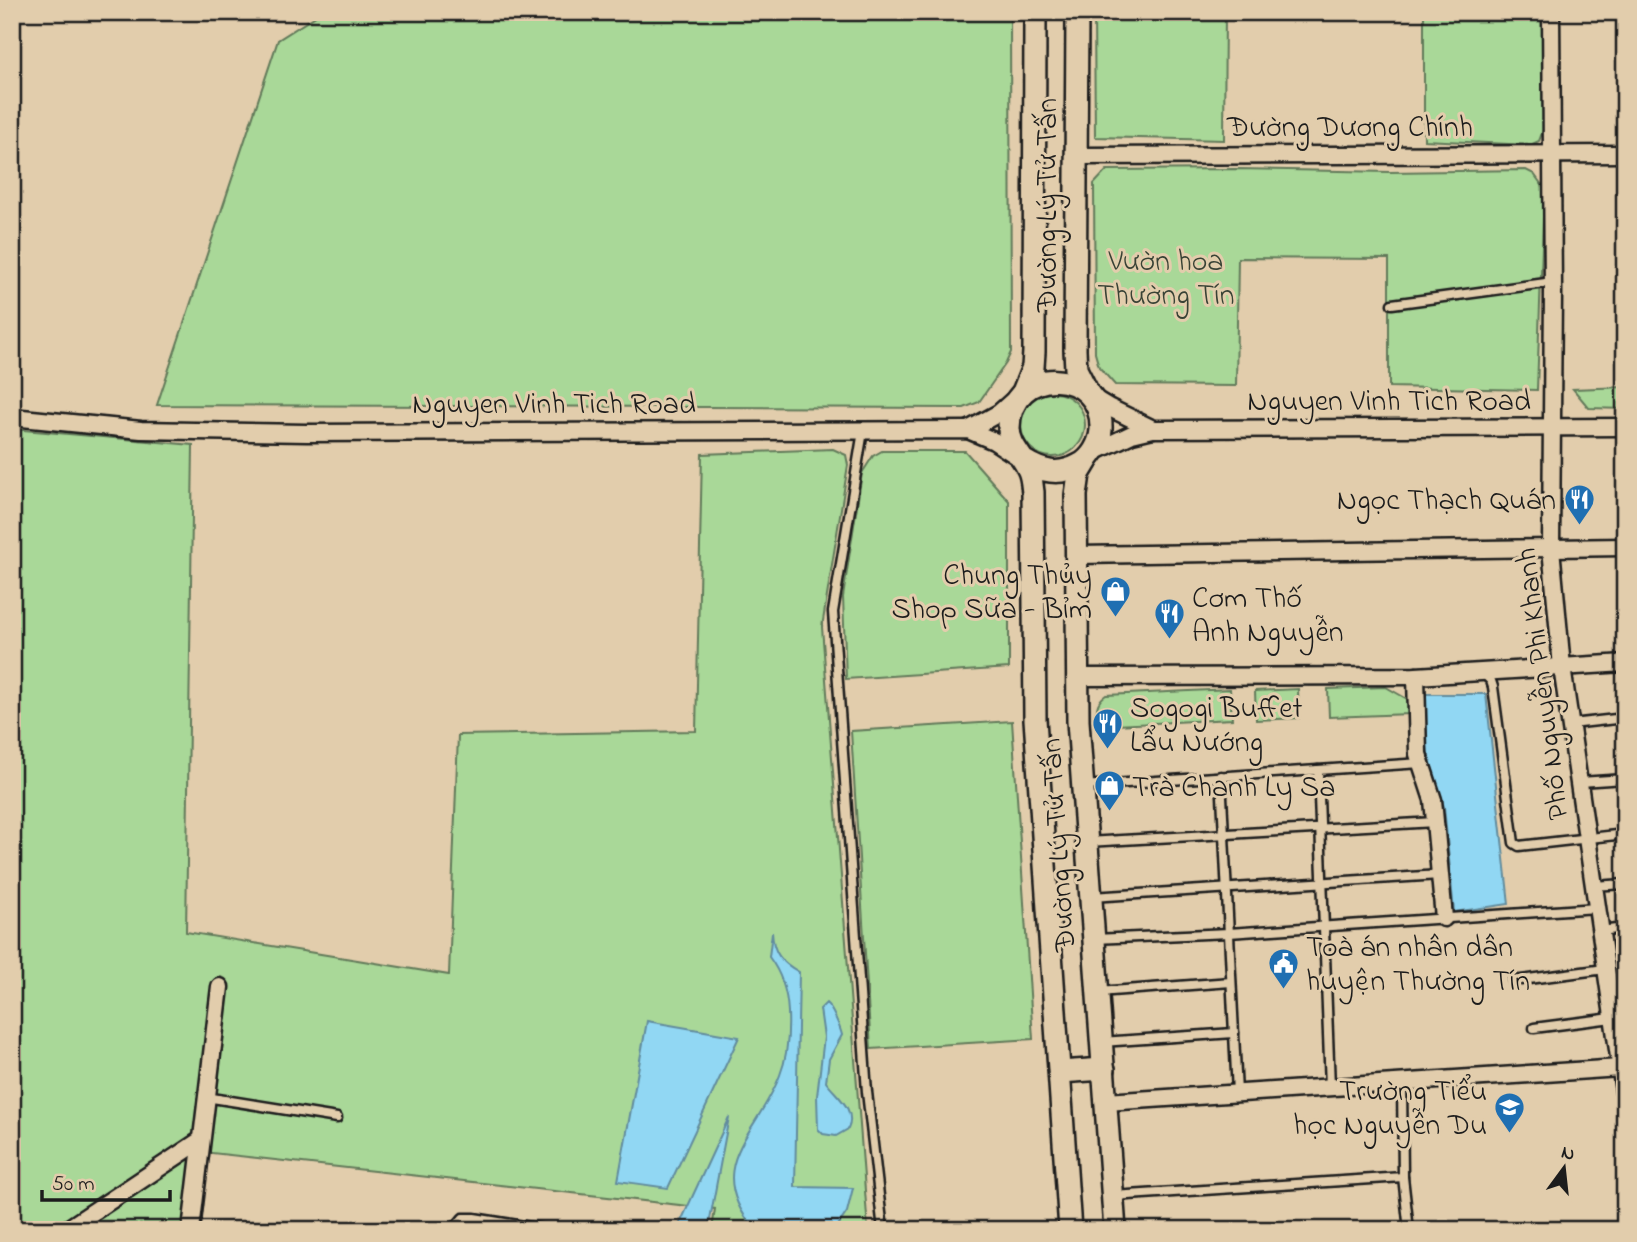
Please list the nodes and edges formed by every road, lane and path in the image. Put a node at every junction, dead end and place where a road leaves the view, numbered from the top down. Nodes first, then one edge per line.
1 (1035, 12) edge
2 (1077, 12) edge
3 (1551, 12) edge
4 (1550, 153) junction
5 (1625, 154) edge
6 (1076, 156) junction
7 (1553, 282) junction
8 (1391, 304) dead end
9 (1023, 391) junction
10 (1089, 395) junction
11 (12, 418) edge
12 (1625, 427) edge
13 (1553, 428) junction
14 (1153, 429) junction
15 (968, 430) junction
16 (863, 432) junction
17 (1091, 455) junction
18 (1023, 460) junction
19 (1625, 547) edge
20 (1551, 548) junction
21 (1076, 555) junction
22 (1625, 663) edge
23 (1562, 667) junction
24 (1482, 672) junction
25 (1416, 676) junction
26 (1078, 677) junction
27 (1625, 718) edge
28 (1571, 724) junction
29 (1421, 763) junction
30 (1318, 770) junction
31 (1221, 776) junction
32 (1625, 779) edge
33 (1580, 782) junction
34 (1083, 786) junction
35 (1435, 822) junction
36 (1320, 829) junction
37 (1625, 834) edge
38 (1224, 835) junction
39 (1587, 838) junction
40 (1087, 842) junction
41 (1440, 875) junction
42 (1322, 883) junction
43 (1625, 884) edge
44 (1593, 886) junction
45 (1227, 889) junction
46 (1091, 897) junction
47 (1597, 908) junction
48 (1444, 918) junction
49 (1324, 926) junction
50 (1625, 928) edge
51 (1600, 931) junction
52 (1229, 933) junction
53 (1094, 939) junction
54 (1605, 969) junction
55 (1513, 981) dead end
56 (1231, 982) junction
57 (220, 987) dead end
58 (1098, 992) junction
59 (1612, 1018) junction
60 (1534, 1028) dead end
61 (1234, 1034) junction
62 (1101, 1042) junction
63 (1620, 1045) edge
64 (1620, 1068) junction
65 (1104, 1069) junction
66 (1060, 1072) junction
67 (1402, 1083) junction
68 (1330, 1087) junction
69 (1237, 1093) junction
70 (206, 1097) junction
71 (1625, 1098) edge
72 (1106, 1102) junction
73 (337, 1118) dead end
74 (201, 1140) junction
75 (1403, 1177) junction
76 (1113, 1196) junction
77 (66, 1230) edge
78 (191, 1230) edge
79 (453, 1230) edge
80 (550, 1230) edge
81 (883, 1230) edge
82 (1070, 1230) edge
83 (1115, 1230) edge
84 (1409, 1230) edge

1 - 9 street, Đường Lý Tử Tấn
2 - 6 street, Đường Lý Tử Tấn
3 - 4 street, Phố Nguyễn Phi Khanh
4 - 5 street, Đường Dương Chính
4 - 6 street, Đường Dương Chính
4 - 7 street, Phố Nguyễn Phi Khanh
6 - 10 street, Đường Lý Tử Tấn
7 - 8 lane
7 - 13 street, Phố Nguyễn Phi Khanh
9 - 10 street
9 - 15 street
9 - 18 street
10 - 14 street
10 - 17 street
11 - 16 street, Nguyen Vinh Tich Road
12 - 13 street, Nguyen Vinh Tich Road
13 - 14 street, Nguyen Vinh Tich Road
13 - 20 street, Phố Nguyễn Phi Khanh
14 - 17 street
15 - 16 street, Nguyen Vinh Tich Road
15 - 18 street
16 - 81 lane
17 - 18 street
17 - 21 street, Đường Lý Tử Tấn
18 - 66 street, Đường Lý Tử Tấn
19 - 20 street
20 - 21 street
20 - 23 street, Phố Nguyễn Phi Khanh
21 - 26 street, Đường Lý Tử Tấn
22 - 23 street
23 - 24 street
23 - 28 street, Phố Nguyễn Phi Khanh
24 - 25 street
24 - 39 lane
25 - 26 street
25 - 29 street
26 - 34 street, Đường Lý Tử Tấn
27 - 28 lane
28 - 33 street, Phố Nguyễn Phi Khanh
29 - 30 lane
29 - 35 street
30 - 31 lane
30 - 36 lane
31 - 34 lane
31 - 38 lane
32 - 33 lane
33 - 39 street, Phố Nguyễn Phi Khanh
34 - 40 street, Đường Lý Tử Tấn
35 - 36 lane
35 - 41 street
36 - 38 lane
36 - 42 lane
37 - 39 lane
38 - 40 lane
38 - 45 lane
39 - 44 street, Phố Nguyễn Phi Khanh
40 - 46 street, Đường Lý Tử Tấn
41 - 42 lane
41 - 48 street
42 - 45 lane
42 - 49 lane
43 - 44 lane
44 - 47 street, Phố Nguyễn Phi Khanh
45 - 46 lane
45 - 52 lane
46 - 53 street, Đường Lý Tử Tấn
47 - 48 lane
47 - 51 street, Phố Nguyễn Phi Khanh
48 - 49 lane
49 - 52 lane
49 - 68 lane
50 - 51 lane
51 - 54 street, Phố Nguyễn Phi Khanh
52 - 53 lane
52 - 56 lane
53 - 58 street, Đường Lý Tử Tấn
54 - 55 lane
54 - 59 street, Phố Nguyễn Phi Khanh
56 - 58 lane
56 - 61 lane
57 - 70 street
58 - 62 street, Đường Lý Tử Tấn
59 - 60 lane
59 - 63 street, Phố Nguyễn Phi Khanh
61 - 62 lane
61 - 69 lane
62 - 65 street, Đường Lý Tử Tấn
63 - 64 street, Phố Nguyễn Phi Khanh
64 - 67 street
64 - 71 street, Phố Nguyễn Phi Khanh
65 - 66 street
65 - 72 street, Đường Lý Tử Tấn
66 - 82 street, Đường Lý Tử Tấn
67 - 68 street
67 - 75 lane
68 - 69 street
69 - 72 street
70 - 73 lane
70 - 74 street
72 - 76 street, Đường Lý Tử Tấn
74 - 77 street
74 - 78 street
75 - 76 lane
75 - 84 lane
76 - 83 street, Đường Lý Tử Tấn
79 - 80 lane

